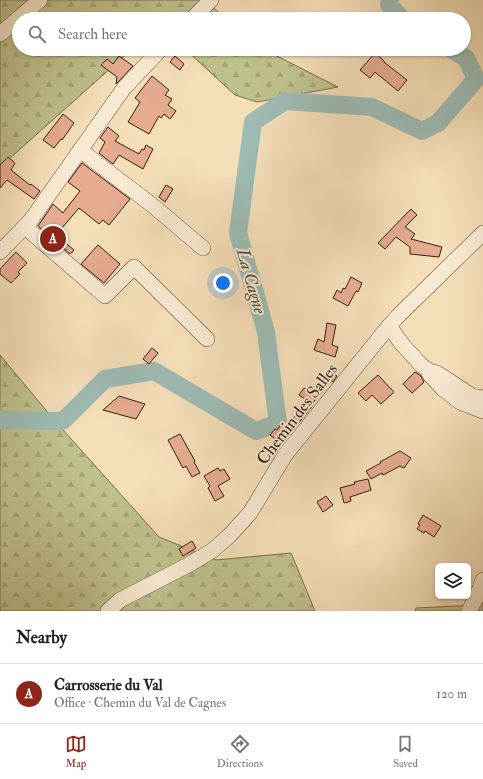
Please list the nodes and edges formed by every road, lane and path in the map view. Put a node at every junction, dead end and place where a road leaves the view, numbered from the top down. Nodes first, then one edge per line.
1 (40, 0) edge
2 (212, 0) edge
3 (26, 12) edge
4 (199, 12) edge
5 (12, 24) edge
6 (0, 34) edge
7 (154, 56) edge
8 (80, 150) junction
9 (25, 227) junction
10 (483, 234) edge
11 (203, 248) dead end
12 (0, 252) edge
13 (389, 326) junction
14 (207, 338) dead end
15 (428, 370) junction
16 (483, 398) edge
17 (483, 411) edge
18 (483, 580) edge
19 (108, 611) edge
20 (469, 611) edge

1 - 3 street
2 - 4 street
5 - 6 street
7 - 8 street
8 - 9 street
8 - 11 street
9 - 12 street
9 - 14 street
10 - 13 street, Chemin des Salles
13 - 15 street
13 - 19 street, Chemin des Salles
15 - 16 street
15 - 17 street
18 - 20 street

